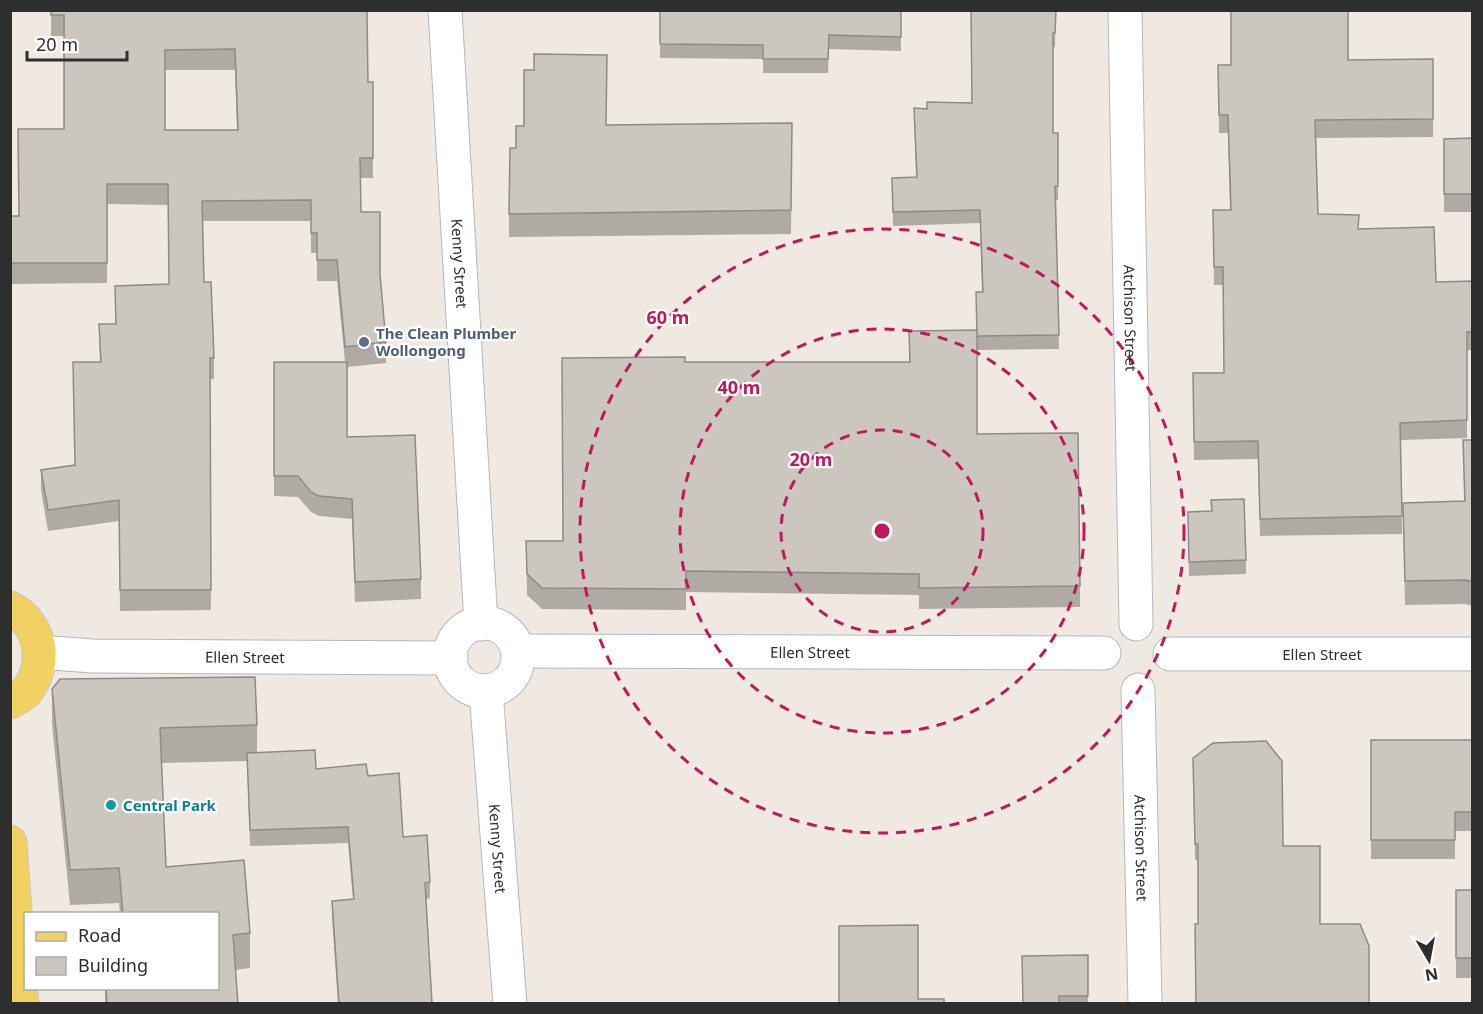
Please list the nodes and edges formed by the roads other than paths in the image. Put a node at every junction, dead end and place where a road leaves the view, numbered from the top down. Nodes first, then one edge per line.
1 (445, 10) edge
2 (1125, 10) edge
3 (10, 608) edge
4 (481, 624) junction
5 (1136, 624) junction
6 (518, 651) junction
7 (39, 652) junction
8 (1104, 653) junction
9 (1170, 654) junction
10 (1473, 654) edge
11 (451, 658) junction
12 (1138, 690) junction
13 (486, 691) junction
14 (10, 702) edge
15 (10, 842) edge
16 (22, 1004) edge
17 (510, 1004) edge
18 (1145, 1004) edge

1 - 4 street, Kenny Street
2 - 5 street, Atchison Street
3 - 7 main road
4 - 6 street
4 - 11 street
5 - 8 street
5 - 9 street
6 - 8 street, Ellen Street
6 - 13 street
7 - 11 street, Ellen Street
7 - 14 main road
8 - 12 street
9 - 10 street, Ellen Street
9 - 12 street
11 - 13 street
12 - 18 street, Atchison Street
13 - 17 street, Kenny Street
15 - 16 main road

